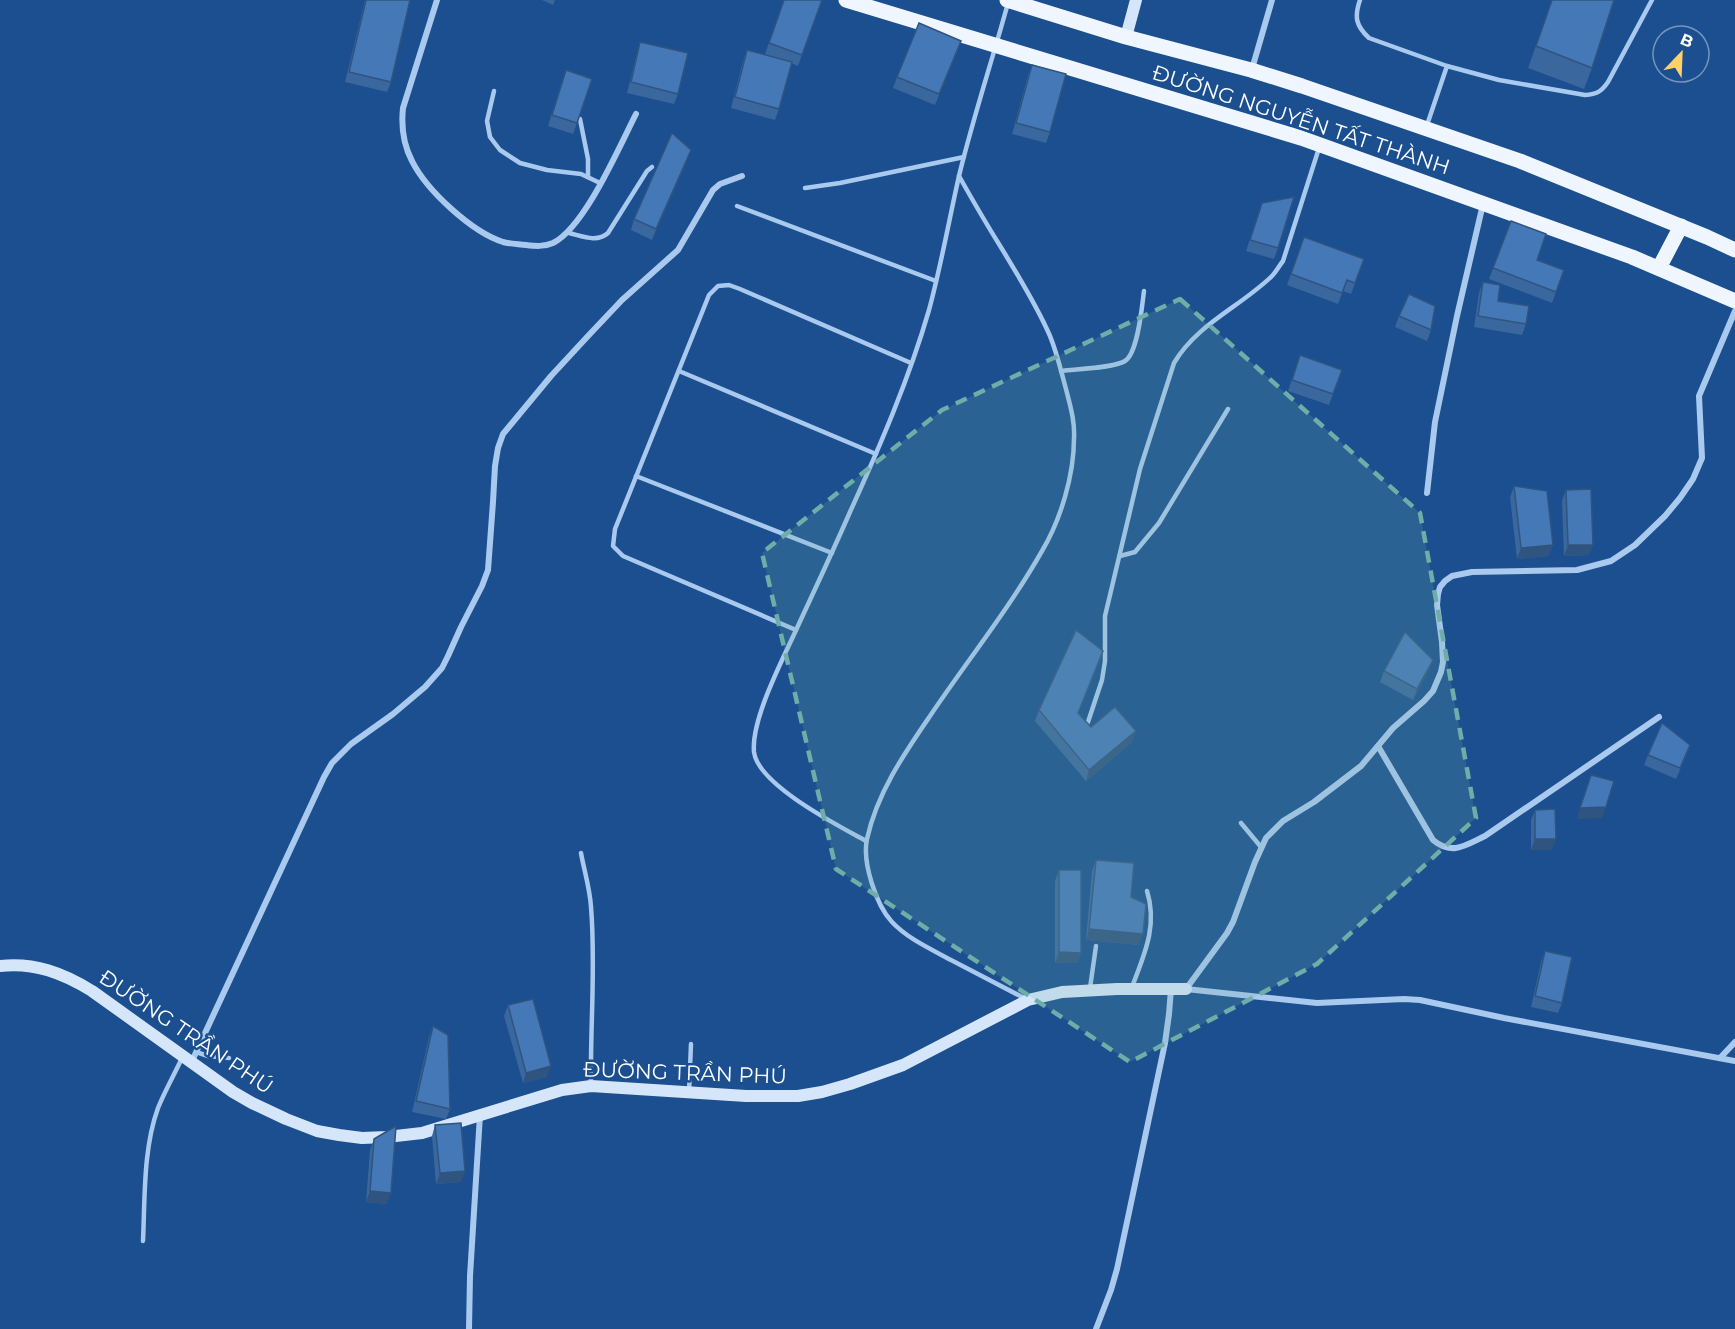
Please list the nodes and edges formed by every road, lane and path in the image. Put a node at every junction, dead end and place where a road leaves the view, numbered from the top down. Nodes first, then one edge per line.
1 (437, 0) edge
2 (846, 0) edge
3 (1008, 0) edge
4 (1136, 0) edge
5 (1272, 0) edge
6 (1360, 0) edge
7 (1652, 0) edge
8 (1030, 3) edge
9 (1126, 37) junction
10 (996, 45) junction
11 (1447, 66) junction
12 (1251, 70) junction
13 (494, 91) dead end
14 (636, 114) dead end
15 (580, 119) edge
16 (1426, 129) junction
17 (1319, 145) junction
18 (964, 157) junction
19 (652, 167) dead end
20 (742, 176) dead end
21 (959, 176) junction
22 (588, 177) junction
23 (600, 183) junction
24 (804, 188) dead end
25 (1483, 203) junction
26 (736, 206) dead end
27 (1681, 226) junction
28 (568, 232) junction
29 (1735, 250) edge
30 (1659, 268) junction
31 (936, 281) junction
32 (1144, 291) dead end
33 (1735, 301) edge
34 (1735, 311) edge
35 (911, 363) junction
36 (679, 370) junction
37 (1061, 371) junction
38 (1228, 409) dead end
39 (876, 454) junction
40 (636, 476) junction
41 (1426, 493) dead end
42 (832, 553) junction
43 (1120, 556) junction
44 (796, 630) junction
45 (1659, 717) dead end
46 (1088, 722) edge
47 (1378, 746) junction
48 (1241, 823) dead end
49 (866, 841) junction
50 (1261, 847) junction
51 (581, 853) dead end
52 (1147, 891) dead end
53 (1096, 946) dead end
54 (0, 966) edge
55 (1132, 989) junction
56 (1171, 989) junction
57 (1186, 989) junction
58 (1090, 991) junction
59 (1029, 1000) junction
60 (1735, 1042) edge
61 (691, 1044) dead end
62 (191, 1057) junction
63 (229, 1058) dead end
64 (1720, 1059) junction
65 (1735, 1061) edge
66 (591, 1086) junction
67 (689, 1092) junction
68 (480, 1115) junction
69 (142, 1241) dead end
70 (469, 1329) edge
71 (1096, 1329) edge

1 - 28 street
2 - 10 main road, ĐƯỜNG NGUYỄN TẤT THÀNH
3 - 8 main road, ĐƯỜNG NGUYỄN TẤT THÀNH
3 - 10 lane
4 - 9 street
5 - 12 street
6 - 11 lane
7 - 11 lane
8 - 9 main road, ĐƯỜNG NGUYỄN TẤT THÀNH
9 - 12 main road, ĐƯỜNG NGUYỄN TẤT THÀNH
10 - 17 main road, ĐƯỜNG NGUYỄN TẤT THÀNH
10 - 18 lane
11 - 16 lane
12 - 16 main road, ĐƯỜNG NGUYỄN TẤT THÀNH
13 - 22 lane
14 - 23 street
15 - 22 lane
16 - 27 main road, ĐƯỜNG NGUYỄN TẤT THÀNH
17 - 25 main road, ĐƯỜNG NGUYỄN TẤT THÀNH
17 - 43 lane
18 - 21 lane
18 - 24 lane
19 - 28 lane
20 - 62 street
21 - 31 lane
21 - 37 lane
22 - 23 lane
23 - 28 street
25 - 30 main road, ĐƯỜNG NGUYỄN TẤT THÀNH
25 - 41 street
26 - 31 lane
27 - 29 main road, ĐƯỜNG NGUYỄN TẤT THÀNH
27 - 30 main road
30 - 33 main road, ĐƯỜNG NGUYỄN TẤT THÀNH
31 - 35 lane
32 - 37 lane
34 - 47 street
35 - 36 lane
35 - 39 lane
36 - 39 lane
36 - 40 lane
37 - 49 lane
38 - 43 lane
39 - 42 lane
40 - 42 lane
40 - 44 lane
42 - 44 lane
43 - 46 lane
44 - 49 lane
45 - 47 street
47 - 50 street
48 - 50 lane
49 - 59 lane
50 - 57 street
51 - 66 lane
52 - 55 lane
53 - 58 lane
54 - 62 street, ĐƯỜNG TRẦN PHÚ
55 - 56 street, ĐƯỜNG TRẦN PHÚ
55 - 58 street, ĐƯỜNG TRẦN PHÚ
56 - 57 street, ĐƯỜNG TRẦN PHÚ
56 - 71 street
57 - 64 street
58 - 59 street, ĐƯỜNG TRẦN PHÚ
59 - 67 street, ĐƯỜNG TRẦN PHÚ
60 - 64 street
61 - 67 lane
62 - 63 lane
62 - 68 street, ĐƯỜNG TRẦN PHÚ
62 - 69 lane
64 - 65 street
66 - 67 street, ĐƯỜNG TRẦN PHÚ
66 - 68 street, ĐƯỜNG TRẦN PHÚ
68 - 70 street

